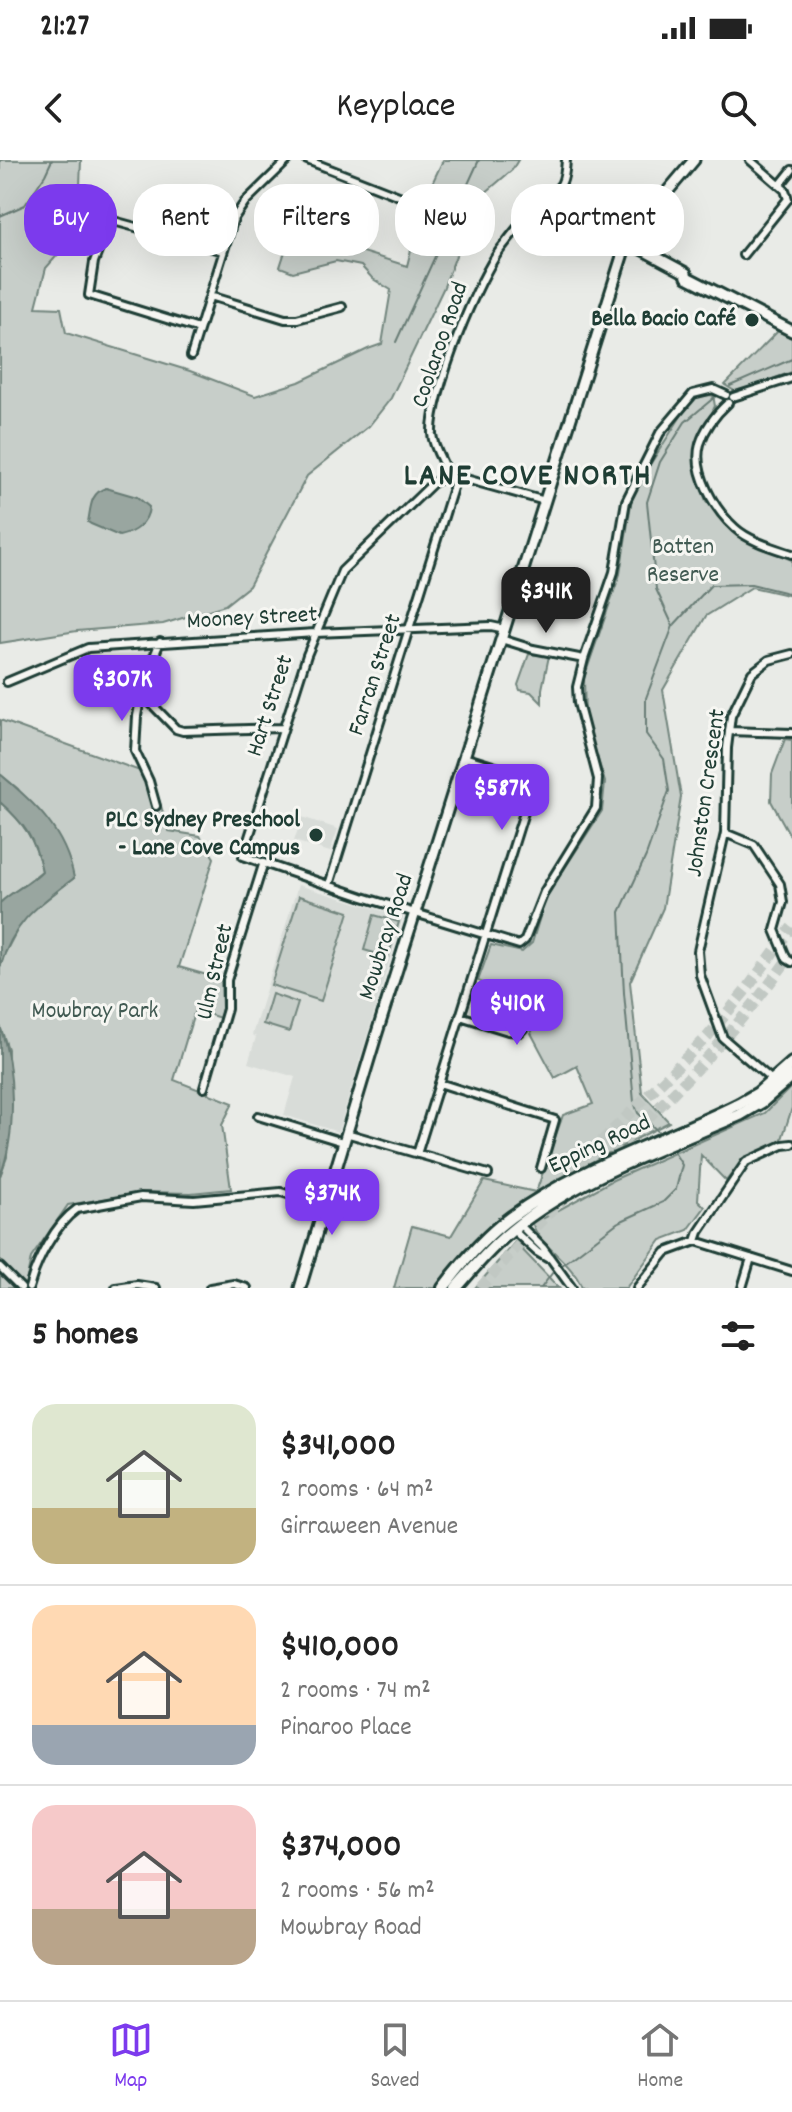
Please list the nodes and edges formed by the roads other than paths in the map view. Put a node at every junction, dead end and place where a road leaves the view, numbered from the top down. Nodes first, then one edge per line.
1 (288, 160) edge
2 (307, 160) edge
3 (566, 160) edge
4 (694, 160) edge
5 (750, 160) edge
6 (792, 170) edge
7 (561, 184) edge
8 (675, 184) edge
9 (780, 185) junction
10 (395, 194) edge
11 (238, 211) edge
12 (133, 226) edge
13 (511, 236) edge
14 (743, 255) dead end
15 (222, 256) edge
16 (624, 256) edge
17 (654, 256) edge
18 (686, 273) junction
19 (210, 296) junction
20 (342, 307) dead end
21 (792, 325) edge
22 (199, 329) junction
23 (792, 331) edge
24 (191, 356) dead end
25 (792, 378) edge
26 (729, 398) junction
27 (448, 474) junction
28 (457, 475) junction
29 (545, 501) junction
30 (792, 554) edge
31 (409, 629) junction
32 (505, 629) junction
33 (315, 633) junction
34 (501, 639) junction
35 (160, 642) junction
36 (792, 654) edge
37 (584, 659) junction
38 (7, 682) dead end
39 (141, 693) junction
40 (282, 728) junction
41 (729, 731) junction
42 (792, 733) edge
43 (464, 757) junction
44 (156, 806) dead end
45 (725, 833) junction
46 (263, 865) junction
47 (329, 885) junction
48 (415, 913) junction
49 (485, 935) junction
50 (792, 962) edge
51 (539, 994) dead end
52 (460, 1016) junction
53 (791, 1068) edge
54 (773, 1081) junction
55 (439, 1083) junction
56 (204, 1088) dead end
57 (258, 1116) dead end
58 (345, 1137) junction
59 (792, 1144) edge
60 (646, 1150) junction
61 (417, 1154) junction
62 (541, 1168) dead end
63 (488, 1174) dead end
64 (324, 1205) junction
65 (513, 1223) junction
66 (696, 1241) junction
67 (751, 1258) junction
68 (0, 1267) edge
69 (789, 1268) edge
70 (21, 1288) edge
71 (29, 1288) edge
72 (116, 1288) edge
73 (156, 1288) edge
74 (210, 1288) edge
75 (247, 1288) edge
76 (300, 1288) edge
77 (443, 1288) edge
78 (456, 1288) edge
79 (572, 1288) edge
80 (637, 1288) edge
81 (742, 1288) edge

1 - 11 street
2 - 10 street
3 - 7 street, Coolaroo Road
4 - 8 main road, Mowbray Road
5 - 9 street
6 - 9 street
9 - 14 street
12 - 22 street
13 - 27 street, Coolaroo Road
15 - 19 street
16 - 29 main road, Mowbray Road
17 - 18 main road
18 - 21 main road
18 - 23 main road
19 - 20 street
19 - 22 street
22 - 24 street
25 - 26 street
26 - 30 street
26 - 37 street
27 - 28 street
27 - 33 street, Hart Street
28 - 29 street
28 - 31 street, Farran Street
29 - 32 main road, Mowbray Road
31 - 32 street, Mooney Street
31 - 33 street, Mooney Street
31 - 47 street, Farran Street
32 - 34 main road, Mowbray Road
33 - 35 street, Mooney Street
33 - 40 street, Hart Street
34 - 37 street
34 - 43 main road, Mowbray Road
35 - 38 street, Mooney Street
35 - 39 street
36 - 41 street, Johnston Crescent
37 - 49 street
39 - 40 street
39 - 44 street
40 - 46 street, Hart Street
41 - 42 street
41 - 45 street, Johnston Crescent
43 - 48 main road, Mowbray Road
43 - 49 street
45 - 50 street
45 - 54 street, Johnston Crescent
46 - 47 street
46 - 56 street, Ulm Street
47 - 48 street
48 - 49 street
48 - 58 main road, Mowbray Road
49 - 52 street
51 - 52 street
52 - 55 street
53 - 54 main road, Epping Road
53 - 60 main road, Epping Road
54 - 60 main road, Epping Road
55 - 61 street
55 - 62 street
57 - 58 street
58 - 61 street
58 - 64 main road, Mowbray Road
59 - 66 street
60 - 65 main road, Epping Road
61 - 63 street
64 - 71 street
64 - 76 main road, Mowbray Road
65 - 77 main road, Epping Road
65 - 78 main road, Epping Road
65 - 79 street
66 - 67 street
66 - 80 street
67 - 69 street
67 - 81 street
68 - 70 street
72 - 73 street
74 - 75 street

